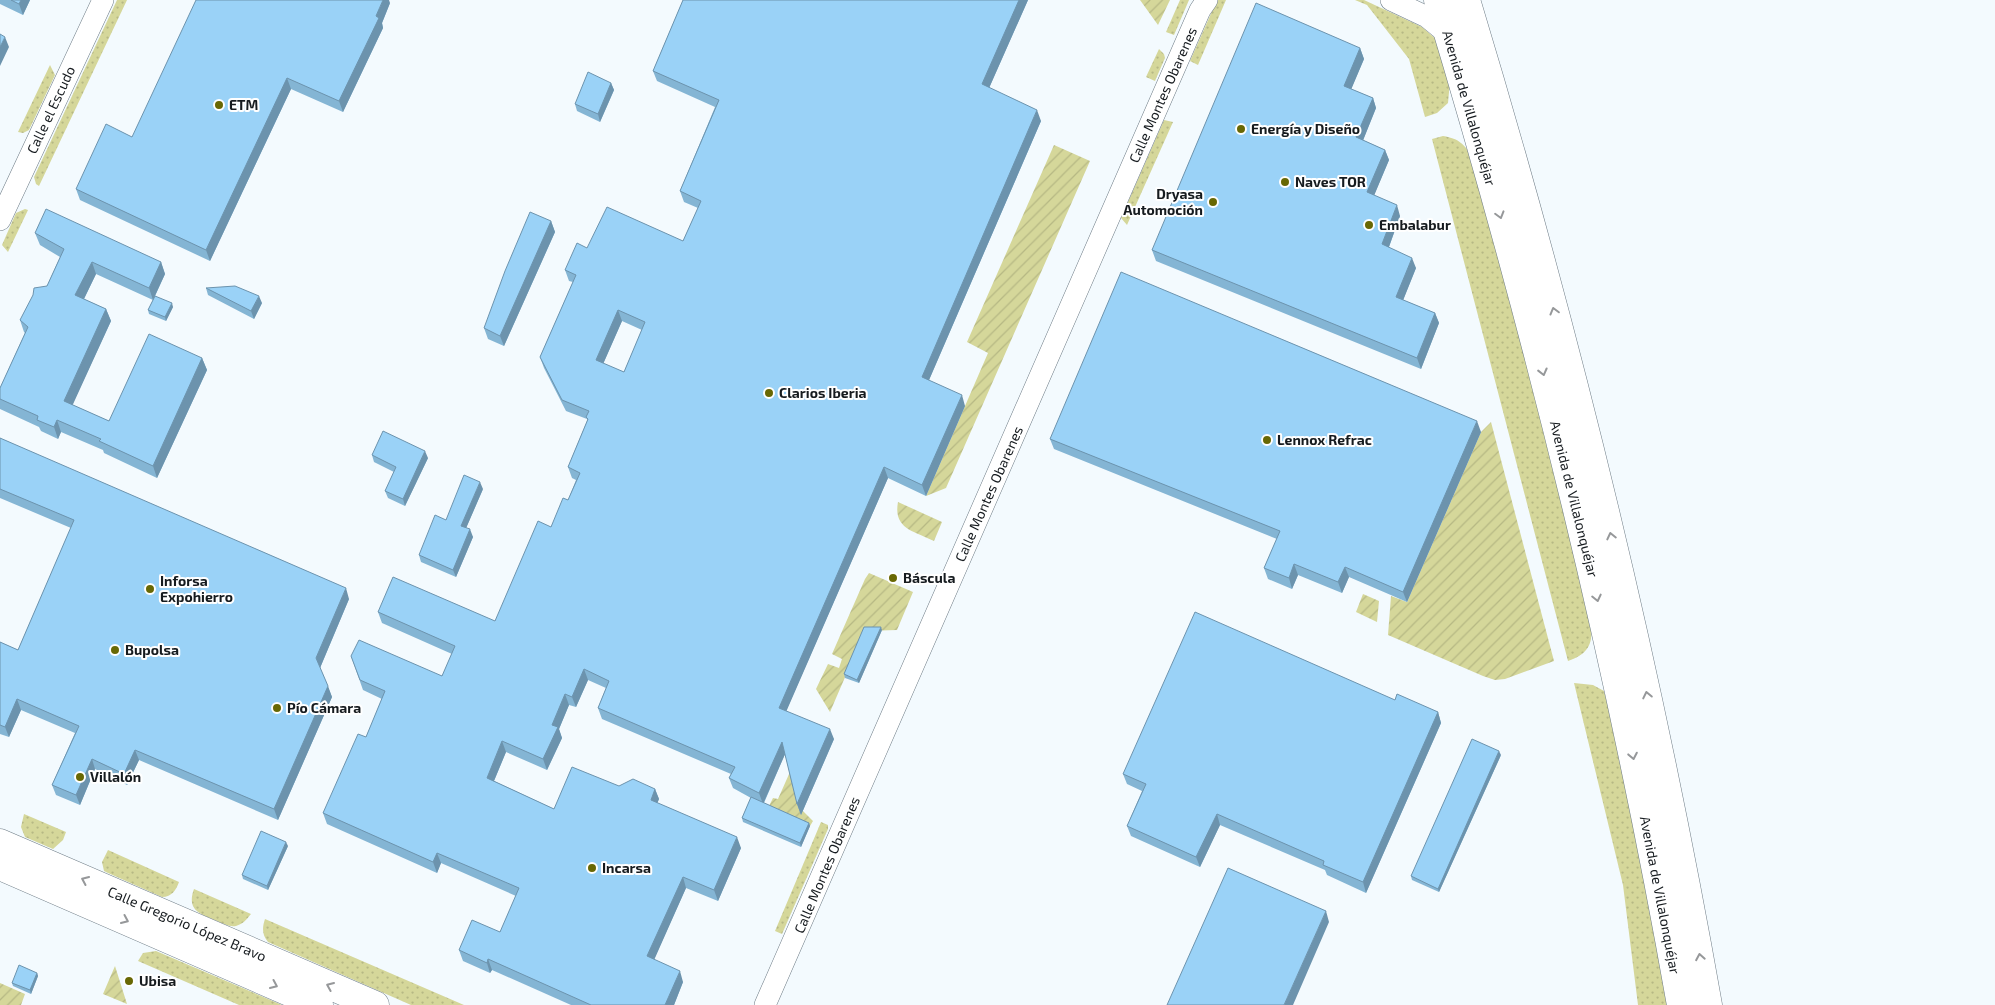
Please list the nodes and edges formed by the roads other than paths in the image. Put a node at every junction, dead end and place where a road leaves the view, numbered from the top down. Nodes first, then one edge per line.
1 (103, 0) edge
2 (1391, 0) edge
3 (1438, 0) edge
4 (1466, 0) edge
5 (1203, 3) edge
6 (1449, 35) junction
7 (0, 220) edge
8 (0, 843) edge
9 (0, 866) edge
10 (319, 1005) edge
11 (375, 1005) edge
12 (766, 1005) edge
13 (1681, 1005) edge
14 (1708, 1005) edge

1 - 7 street, Calle el Escudo
2 - 6 street
3 - 6 street, Avenida de Villalonquéjar
14 -> 4 street, Avenida de Villalonquéjar
5 - 12 street, Calle Montes Obarenes
6 -> 13 street, Avenida de Villalonquéjar
11 -> 8 street, Calle Gregorio López Bravo
9 -> 10 street, Calle Gregorio López Bravo

